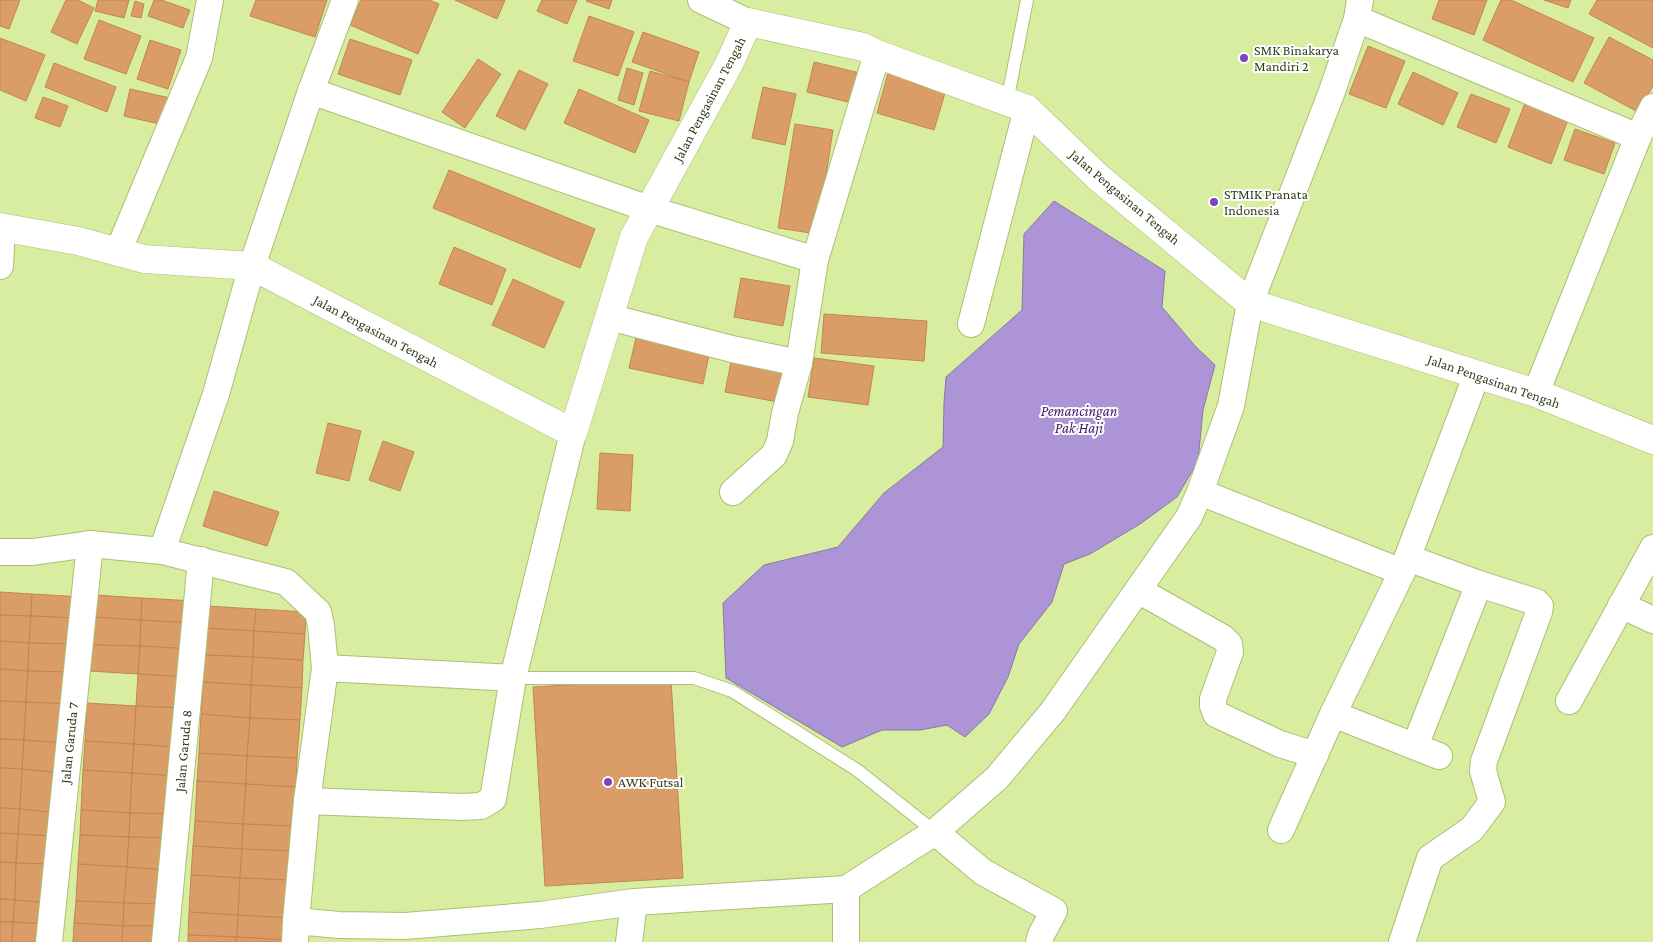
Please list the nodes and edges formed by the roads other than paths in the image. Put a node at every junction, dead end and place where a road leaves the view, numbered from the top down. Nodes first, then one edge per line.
1 (210, 0) edge
2 (345, 0) edge
3 (701, 0) edge
4 (1027, 0) edge
5 (1358, 10) edge
6 (748, 22) junction
7 (877, 54) junction
8 (311, 90) junction
9 (1017, 106) junction
10 (1653, 108) edge
11 (1638, 137) junction
12 (649, 209) junction
13 (1, 228) edge
14 (118, 252) junction
15 (815, 260) junction
16 (0, 266) edge
17 (252, 266) junction
18 (1250, 302) junction
19 (609, 317) junction
20 (971, 324) dead end
21 (799, 363) junction
22 (1477, 374) junction
23 (1536, 393) junction
24 (573, 433) junction
25 (1653, 440) edge
26 (733, 492) dead end
27 (1200, 492) junction
28 (90, 544) junction
29 (1653, 548) edge
30 (162, 551) junction
31 (0, 552) edge
32 (201, 560) junction
33 (1405, 565) junction
34 (1479, 584) junction
35 (1138, 590) junction
36 (1622, 605) junction
37 (1653, 620) edge
38 (325, 668) junction
39 (513, 678) junction
40 (1569, 701) dead end
41 (1333, 714) junction
42 (1415, 746) junction
43 (1315, 755) junction
44 (1439, 756) dead end
45 (307, 801) junction
46 (1281, 830) dead end
47 (935, 832) junction
48 (846, 889) junction
49 (634, 902) junction
50 (296, 932) edge
51 (49, 942) edge
52 (165, 942) edge
53 (628, 942) edge
54 (846, 942) edge
55 (1039, 942) edge
56 (1402, 942) edge

1 - 14 street
2 - 8 street
3 - 6 street
4 - 9 lane
5 - 11 street
5 - 18 street
6 - 7 street, Jalan Pengasinan Tengah
6 - 12 street, Jalan Pengasinan Tengah
7 - 9 street, Jalan Pengasinan Tengah
7 - 15 street
8 - 12 street
8 - 17 street
9 - 18 street, Jalan Pengasinan Tengah
9 - 20 street
10 - 11 street
11 - 23 street
12 - 15 street
12 - 19 street, Jalan Pengasinan Tengah
13 - 14 street, Jalan Pengasinan Tengah
13 - 16 street
14 - 17 street, Jalan Pengasinan Tengah
15 - 21 street
17 - 24 street, Jalan Pengasinan Tengah
17 - 30 street
18 - 22 street, Jalan Pengasinan Tengah
18 - 27 street
19 - 21 street
19 - 24 street, Jalan Pengasinan Tengah
21 - 26 street
22 - 23 street, Jalan Pengasinan Tengah
22 - 33 street
23 - 25 street, Jalan Pengasinan Tengah
24 - 39 street
27 - 33 street
27 - 35 street
28 - 30 street
28 - 31 street
28 - 51 street, Jalan Garuda 7
29 - 36 street
30 - 32 street
32 - 38 street
32 - 52 street, Jalan Garuda 8
33 - 34 street
33 - 41 street
34 - 42 street
34 - 56 street
35 - 43 street
35 - 47 street
36 - 37 street
36 - 40 street
38 - 39 street
38 - 45 street
39 - 45 street
39 - 47 lane
41 - 42 street
41 - 43 street
42 - 44 street
43 - 46 street
45 - 50 street
47 - 48 street
47 - 55 street
48 - 49 street
48 - 54 street
49 - 50 street
49 - 53 street

